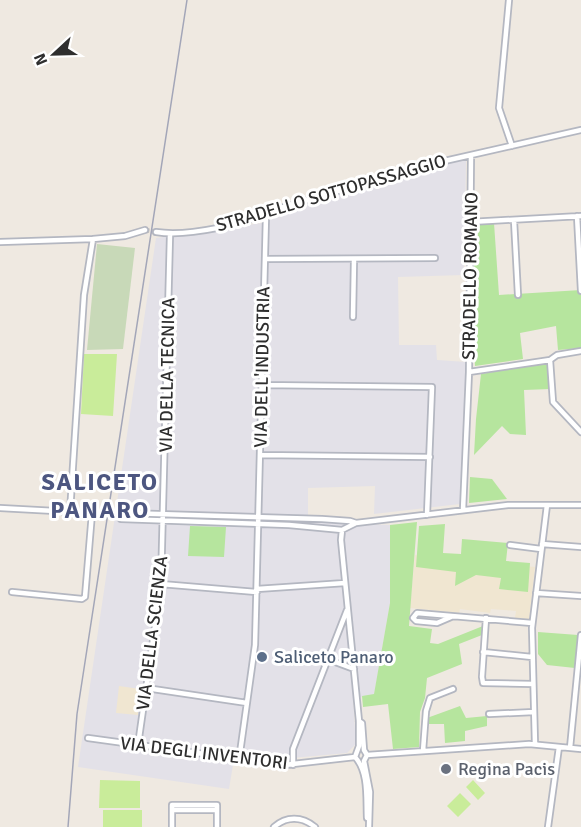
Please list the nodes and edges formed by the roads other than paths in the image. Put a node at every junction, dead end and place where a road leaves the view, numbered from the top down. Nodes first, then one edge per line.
1 (508, 0) edge
2 (581, 130) edge
3 (512, 146) junction
4 (471, 155) junction
5 (266, 216) junction
6 (579, 216) edge
7 (514, 220) junction
8 (470, 222) junction
9 (145, 230) tunnel mouth
10 (156, 232) tunnel mouth
11 (170, 235) junction
12 (93, 239) junction
13 (0, 242) edge
14 (435, 258) dead end
15 (265, 259) junction
16 (354, 260) junction
17 (581, 291) edge
18 (518, 295) dead end
19 (353, 317) dead end
20 (581, 351) edge
21 (550, 360) junction
22 (469, 372) junction
23 (261, 385) junction
24 (581, 432) edge
25 (260, 455) junction
26 (430, 457) junction
27 (547, 505) junction
28 (581, 505) edge
29 (0, 508) edge
30 (463, 510) junction
31 (70, 512) junction
32 (164, 515) junction
33 (427, 515) junction
34 (258, 518) junction
35 (164, 522) junction
36 (356, 523) junction
37 (258, 524) junction
38 (342, 530) junction
39 (510, 545) dead end
40 (542, 547) junction
41 (581, 547) edge
42 (345, 583) junction
43 (161, 584) junction
44 (257, 590) junction
45 (12, 592) dead end
46 (536, 593) junction
47 (581, 596) edge
48 (348, 608) junction
49 (451, 616) junction
50 (486, 618) junction
51 (532, 623) junction
52 (581, 635) edge
53 (483, 652) junction
54 (580, 653) edge
55 (532, 657) junction
56 (327, 659) junction
57 (354, 669) junction
58 (579, 682) edge
59 (533, 684) junction
60 (146, 688) junction
61 (453, 689) dead end
62 (247, 703) junction
63 (534, 712) junction
64 (489, 714) dead end
65 (574, 715) junction
66 (581, 716) edge
67 (359, 721) junction
68 (88, 738) dead end
69 (535, 744) junction
70 (138, 745) junction
71 (559, 747) junction
72 (570, 748) junction
73 (581, 749) edge
74 (358, 750) junction
75 (423, 751) junction
76 (366, 752) junction
77 (239, 760) junction
78 (360, 760) junction
79 (293, 765) junction
80 (172, 827) edge
81 (217, 827) edge
82 (274, 827) edge
83 (315, 827) edge
84 (368, 827) edge
85 (548, 827) edge

1 - 3 street
2 - 3 street
3 - 4 street
4 - 5 street, STRADELLO SOTTOPASSAGGIO
4 - 8 street, STRADELLO ROMANO
5 - 11 street, STRADELLO SOTTOPASSAGGIO
5 - 15 street, VIA DELL'INDUSTRIA
6 - 7 street
6 - 17 street
7 - 8 street
7 - 18 street
8 - 22 street, STRADELLO ROMANO
9 - 12 street
10 - 11 street, STRADELLO SOTTOPASSAGGIO
11 - 32 street, VIA DELLA TECNICA
12 - 13 street
12 - 31 street
14 - 16 street
15 - 16 street
15 - 23 street, VIA DELL'INDUSTRIA
16 - 19 street
20 - 21 street
21 - 22 street
21 - 24 street
22 - 30 street, STRADELLO ROMANO
23 - 25 street, VIA DELL'INDUSTRIA
23 - 26 street
25 - 26 street
25 - 34 street, VIA DELL'INDUSTRIA
26 - 33 street
27 - 28 street
27 - 30 street
27 - 40 street
29 - 31 street
30 - 33 street
31 - 45 street
32 - 34 street
32 - 35 street, VIA DELLA TECNICA
32 - 35 street
33 - 36 street
34 - 36 street
34 - 37 street, VIA DELL'INDUSTRIA
35 - 37 street
35 - 43 street, VIA DELLA SCIENZA
36 - 38 street
37 - 38 street
37 - 44 street, VIA DELL'INDUSTRIA
38 - 42 street
39 - 40 street
40 - 41 street
40 - 46 street
42 - 44 street
42 - 48 street
43 - 44 street
43 - 60 street, VIA DELLA SCIENZA
44 - 62 street, VIA DELL'INDUSTRIA
46 - 47 street
46 - 51 street
48 - 56 street
48 - 57 street
49 - 49 street
49 - 50 street
50 - 51 street
50 - 53 street
51 - 55 street
52 - 54 street
53 - 55 street
53 - 59 street
54 - 58 street
55 - 59 street
56 - 57 street
56 - 79 street
57 - 67 street
58 - 65 street
59 - 63 street
60 - 62 street
60 - 70 street, VIA DELLA SCIENZA
61 - 75 street
62 - 77 street, VIA DELL'INDUSTRIA
63 - 64 street
63 - 69 street
65 - 66 street
65 - 72 street
67 - 74 street
67 - 76 street
68 - 70 street, VIA DEGLI INVENTORI
69 - 71 street
69 - 75 street
70 - 77 street, VIA DEGLI INVENTORI
71 - 72 street
71 - 85 street
72 - 73 street
74 - 76 street
74 - 78 street
75 - 76 street
76 - 78 street
77 - 79 street, VIA DEGLI INVENTORI
78 - 79 street, VIA DEGLI INVENTORI
78 - 84 street
80 - 81 street
82 - 83 street

